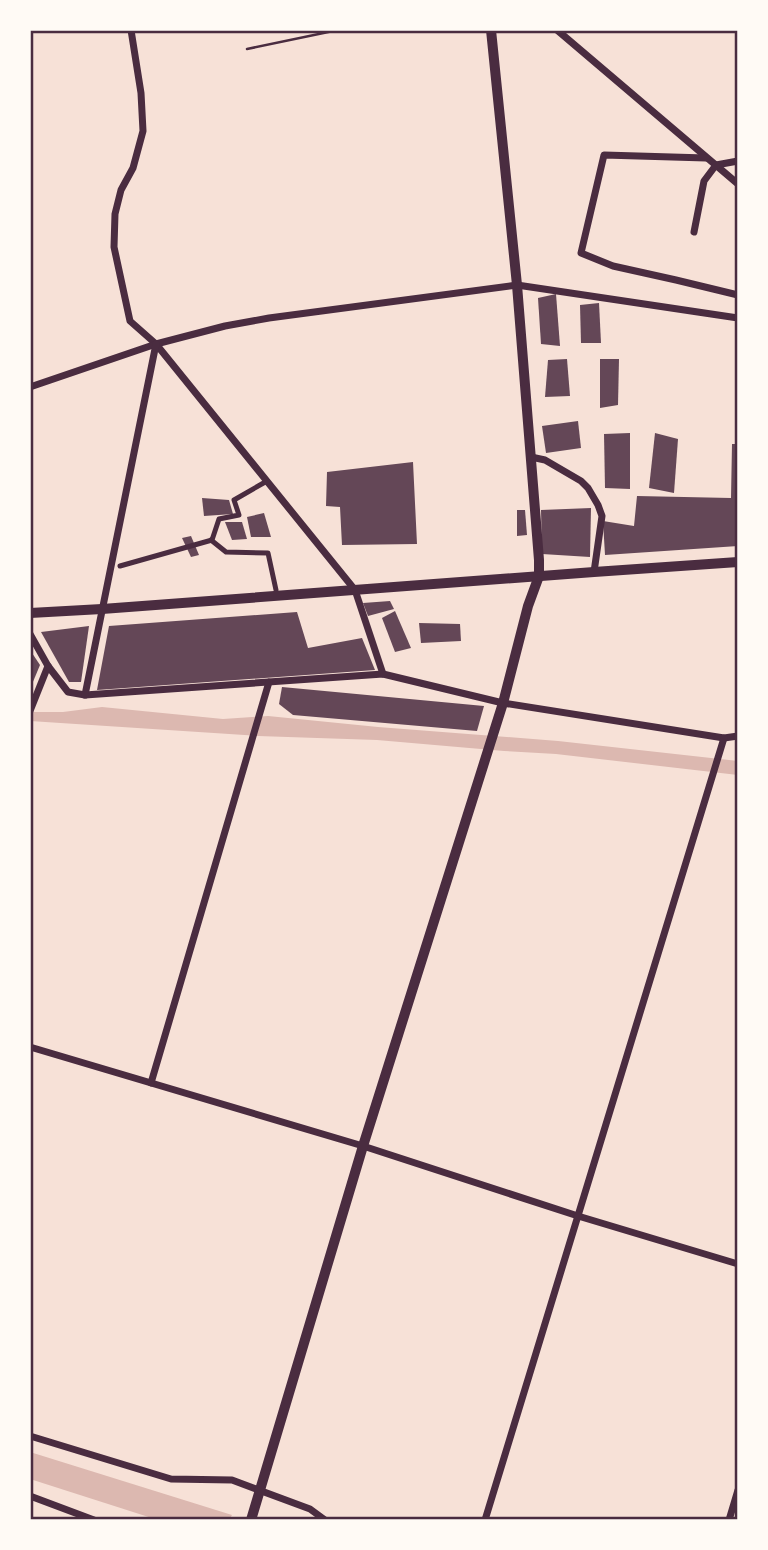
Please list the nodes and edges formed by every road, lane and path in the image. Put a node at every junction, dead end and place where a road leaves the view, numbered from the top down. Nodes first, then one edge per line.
1 (131, 30) edge
2 (338, 30) edge
3 (491, 30) edge
4 (557, 30) edge
5 (247, 49) dead end
6 (706, 158) junction
7 (738, 161) edge
8 (716, 165) junction
9 (738, 184) edge
10 (694, 232) dead end
11 (517, 285) junction
12 (738, 295) edge
13 (738, 318) edge
14 (156, 344) junction
15 (30, 387) edge
16 (531, 457) junction
17 (267, 481) junction
18 (211, 540) junction
19 (738, 562) edge
20 (120, 566) dead end
21 (594, 572) junction
22 (538, 576) junction
23 (276, 590) dead end
24 (355, 590) junction
25 (102, 609) junction
26 (30, 612) edge
27 (30, 634) edge
28 (48, 666) junction
29 (383, 674) junction
30 (269, 682) junction
31 (85, 695) junction
32 (503, 703) junction
33 (30, 711) edge
34 (738, 736) edge
35 (724, 738) junction
36 (30, 1047) edge
37 (151, 1083) junction
38 (363, 1146) junction
39 (578, 1216) junction
40 (738, 1264) edge
41 (30, 1436) edge
42 (738, 1490) edge
43 (30, 1496) edge
44 (259, 1496) junction
45 (94, 1520) edge
46 (251, 1520) edge
47 (325, 1520) edge
48 (485, 1520) edge
49 (729, 1520) edge

1 - 14 street
2 - 5 path
3 - 11 street
4 - 6 street
6 - 8 street
6 - 12 street
7 - 8 street
8 - 9 street
8 - 10 street
11 - 13 street
11 - 14 street
11 - 16 street
14 - 15 street
14 - 17 street
14 - 25 street
16 - 21 street
16 - 22 street
17 - 18 street
17 - 24 street
18 - 20 street
18 - 23 street
19 - 21 main road
21 - 22 main road
22 - 24 main road
22 - 32 street
24 - 25 main road
24 - 29 street
25 - 26 main road
25 - 31 street
27 - 28 street
28 - 31 street
28 - 33 street
29 - 30 street
29 - 32 street
30 - 31 street
30 - 37 street
32 - 35 street
32 - 38 street
34 - 35 street
35 - 39 street
36 - 37 street
37 - 38 street
38 - 39 street
38 - 44 street
39 - 40 street
39 - 48 street
41 - 44 street
42 - 49 street
43 - 45 street
44 - 46 street
44 - 47 street

